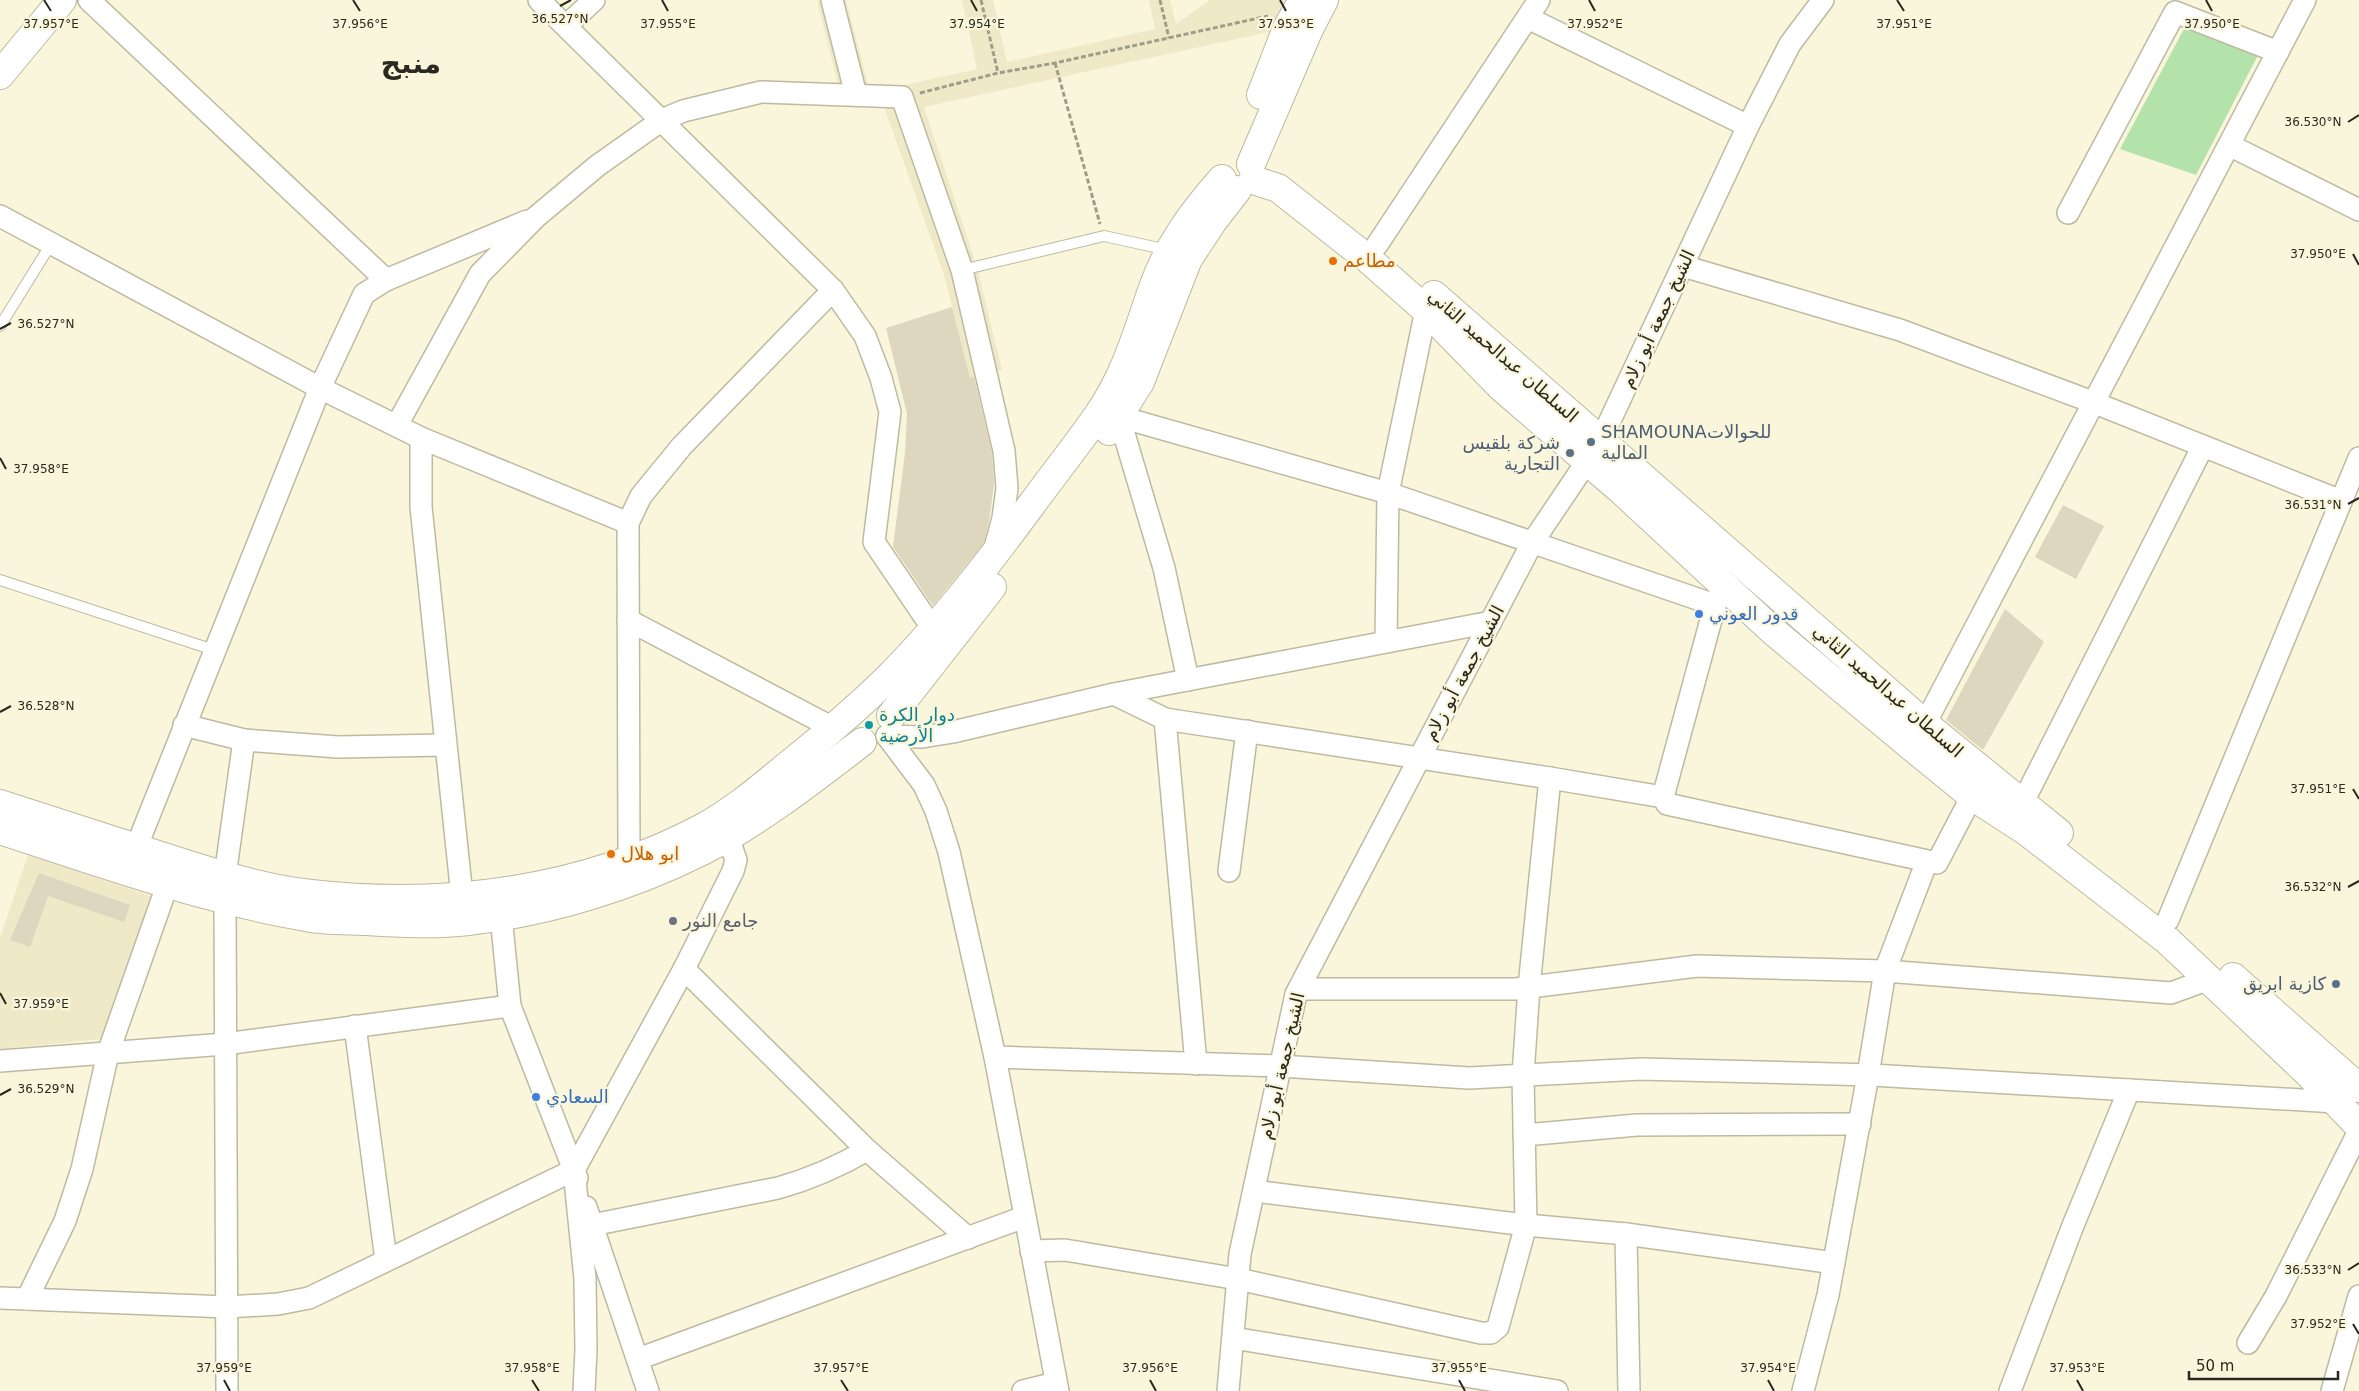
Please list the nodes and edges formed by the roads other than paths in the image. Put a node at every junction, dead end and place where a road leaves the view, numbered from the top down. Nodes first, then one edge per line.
1 (62, 0) edge
2 (89, 0) edge
3 (539, 0) edge
4 (594, 0) edge
5 (832, 0) edge
6 (1324, 0) edge
7 (1823, 0) edge
8 (2305, 0) edge
9 (1300, 5) edge
10 (1533, 9) edge
11 (566, 26) junction
12 (2278, 52) junction
13 (0, 74) edge
14 (856, 95) junction
15 (662, 120) junction
16 (1748, 126) junction
17 (2229, 145) junction
18 (1242, 173) junction
19 (2359, 210) edge
20 (2068, 213) dead end
21 (0, 216) edge
22 (536, 217) junction
23 (50, 244) junction
24 (1377, 245) junction
25 (1169, 251) junction
26 (1683, 266) junction
27 (962, 270) junction
28 (386, 280) junction
29 (834, 290) junction
30 (1426, 310) junction
31 (0, 326) edge
32 (320, 388) junction
33 (2095, 403) junction
34 (1110, 414) junction
35 (397, 425) junction
36 (421, 438) junction
37 (2203, 446) junction
38 (1593, 452) junction
39 (2359, 458) edge
40 (1388, 493) junction
41 (2341, 501) junction
42 (628, 524) junction
43 (1532, 543) junction
44 (992, 558) junction
45 (0, 580) edge
46 (1720, 595) junction
47 (628, 620) junction
48 (1491, 622) junction
49 (933, 630) junction
50 (1386, 642) junction
51 (214, 650) junction
52 (1188, 680) junction
53 (1114, 694) junction
54 (856, 707) junction
55 (1165, 719) junction
56 (184, 725) junction
57 (833, 728) junction
58 (880, 731) junction
59 (1247, 731) junction
60 (1919, 736) junction
61 (244, 740) junction
62 (445, 744) junction
63 (1420, 757) junction
64 (1550, 778) junction
65 (1972, 796) junction
66 (1663, 797) junction
67 (0, 804) edge
68 (2022, 804) junction
69 (0, 830) edge
70 (728, 837) junction
71 (136, 848) junction
72 (1928, 861) junction
73 (629, 862) junction
74 (1229, 871) dead end
75 (168, 883) junction
76 (225, 888) junction
77 (462, 896) junction
78 (501, 916) junction
79 (2168, 920) junction
80 (684, 969) junction
81 (1885, 971) junction
82 (2209, 979) junction
83 (1529, 987) junction
84 (1299, 988) junction
85 (510, 1006) junction
86 (355, 1026) junction
87 (225, 1044) junction
88 (108, 1053) junction
89 (994, 1057) junction
90 (0, 1061) edge
91 (1196, 1064) junction
92 (1280, 1066) junction
93 (1523, 1075) junction
94 (1868, 1075) junction
95 (2359, 1088) edge
96 (2130, 1090) junction
97 (2336, 1102) junction
98 (1860, 1124) junction
99 (2359, 1126) edge
100 (2359, 1131) edge
101 (1524, 1135) junction
102 (867, 1150) junction
103 (574, 1170) junction
104 (1254, 1191) junction
105 (1024, 1217) junction
106 (592, 1225) junction
107 (1526, 1225) junction
108 (1626, 1234) junction
109 (968, 1238) junction
110 (1031, 1251) junction
111 (386, 1260) junction
112 (1834, 1263) junction
113 (1238, 1279) junction
114 (2359, 1296) edge
115 (0, 1298) edge
116 (27, 1300) junction
117 (227, 1307) junction
118 (1233, 1338) junction
119 (2248, 1343) dead end
120 (638, 1359) junction
121 (1057, 1387) edge
122 (228, 1391) edge
123 (584, 1391) edge
124 (648, 1391) edge
125 (1023, 1391) edge
126 (1228, 1391) edge
127 (1556, 1391) edge
128 (1629, 1391) edge
129 (1803, 1391) edge
130 (2010, 1391) edge
131 (2332, 1391) edge

1 - 13 main road
2 - 28 street
3 - 11 street
4 - 11 street
5 - 14 street
6 - 18 main road
7 - 16 street, الشيخ جمعة أبو زلام
8 - 12 street
9 - 18 main road
10 - 16 street
10 - 24 street
11 - 15 street
12 - 17 street
12 - 20 street
14 - 15 street
14 - 27 street
15 - 22 street
15 - 29 street
16 - 26 street, الشيخ جمعة أبو زلام
17 - 19 street
17 - 33 street
18 - 24 main road, السلطان عبدالحميد الثاني
18 - 25 main road
18 - 30 main road
18 - 34 main road
21 - 23 street
22 - 28 street
22 - 35 street
23 - 31 lane
23 - 32 street
24 - 38 main road, السلطان عبدالحميد الثاني
25 - 27 lane
25 - 34 main road
26 - 33 street
26 - 38 street, الشيخ جمعة أبو زلام
27 - 44 street
28 - 32 street
29 - 42 street
29 - 49 street
30 - 38 main road
30 - 40 street
32 - 35 street
32 - 51 street
33 - 37 street
33 - 60 street
34 - 40 street
34 - 44 main road
34 - 52 street
34 - 58 main road
35 - 36 street
36 - 42 street
36 - 62 street
37 - 41 street
37 - 68 street
38 - 43 street, الشيخ جمعة أبو زلام
38 - 46 main road
38 - 60 main road, السلطان عبدالحميد الثاني
39 - 41 street
40 - 43 street
40 - 50 street
41 - 79 street
42 - 47 street
43 - 46 street
43 - 48 street, الشيخ جمعة أبو زلام
44 - 49 main road
45 - 51 lane
46 - 60 main road
46 - 66 street
47 - 57 street
47 - 73 street
48 - 50 street
48 - 63 street, الشيخ جمعة أبو زلام
49 - 54 main road
50 - 52 street
51 - 56 street
52 - 53 street
53 - 55 street
53 - 58 street
54 - 57 main road
54 - 58 main road
54 - 58 main road
55 - 59 street
55 - 91 street
56 - 61 street
56 - 71 street
57 - 73 main road
58 - 70 main road
58 - 89 street
59 - 63 street
59 - 74 street
60 - 65 main road
60 - 68 main road, السلطان عبدالحميد الثاني
61 - 62 street
61 - 76 street
62 - 77 street
63 - 64 street
63 - 84 street, الشيخ جمعة أبو زلام
64 - 66 street
64 - 83 street
65 - 72 street
65 - 82 main road
66 - 72 street
67 - 71 main road
68 - 79 main road, السلطان عبدالحميد الثاني
69 - 75 main road
70 - 78 main road
70 - 80 street
71 - 76 main road
72 - 81 street
73 - 77 main road
75 - 76 main road
75 - 88 street
76 - 77 main road
76 - 78 main road
76 - 87 street
78 - 85 street
79 - 95 main road, السلطان عبدالحميد الثاني
80 - 102 street
80 - 103 street
81 - 82 street
81 - 83 street
81 - 94 street
82 - 97 main road
83 - 84 street
83 - 93 street
84 - 92 street, الشيخ جمعة أبو زلام
85 - 86 street
85 - 103 street
86 - 87 street
86 - 111 street
87 - 88 street
87 - 117 street
88 - 90 street
88 - 116 street
89 - 91 street
89 - 105 street
91 - 92 street
92 - 93 street
92 - 104 street, الشيخ جمعة أبو زلام
93 - 94 street
93 - 101 street
94 - 96 street
94 - 98 street
96 - 97 street
96 - 130 street
97 - 99 main road
98 - 101 street
98 - 112 street
100 - 119 street
101 - 107 street
102 - 106 street
102 - 109 street
103 - 106 street
103 - 111 street
103 - 123 street
104 - 107 street
104 - 113 street, الشيخ جمعة أبو زلام
105 - 109 street
105 - 110 street
106 - 120 street
107 - 108 street
107 - 113 street
108 - 112 street
108 - 128 street
109 - 120 street
110 - 113 street
110 - 121 street
111 - 117 street
112 - 129 street
113 - 118 street, الشيخ جمعة أبو زلام
114 - 131 street
115 - 116 street
116 - 117 street
117 - 122 street
118 - 126 street, الشيخ جمعة أبو زلام
118 - 127 street
120 - 124 street
121 - 125 street

